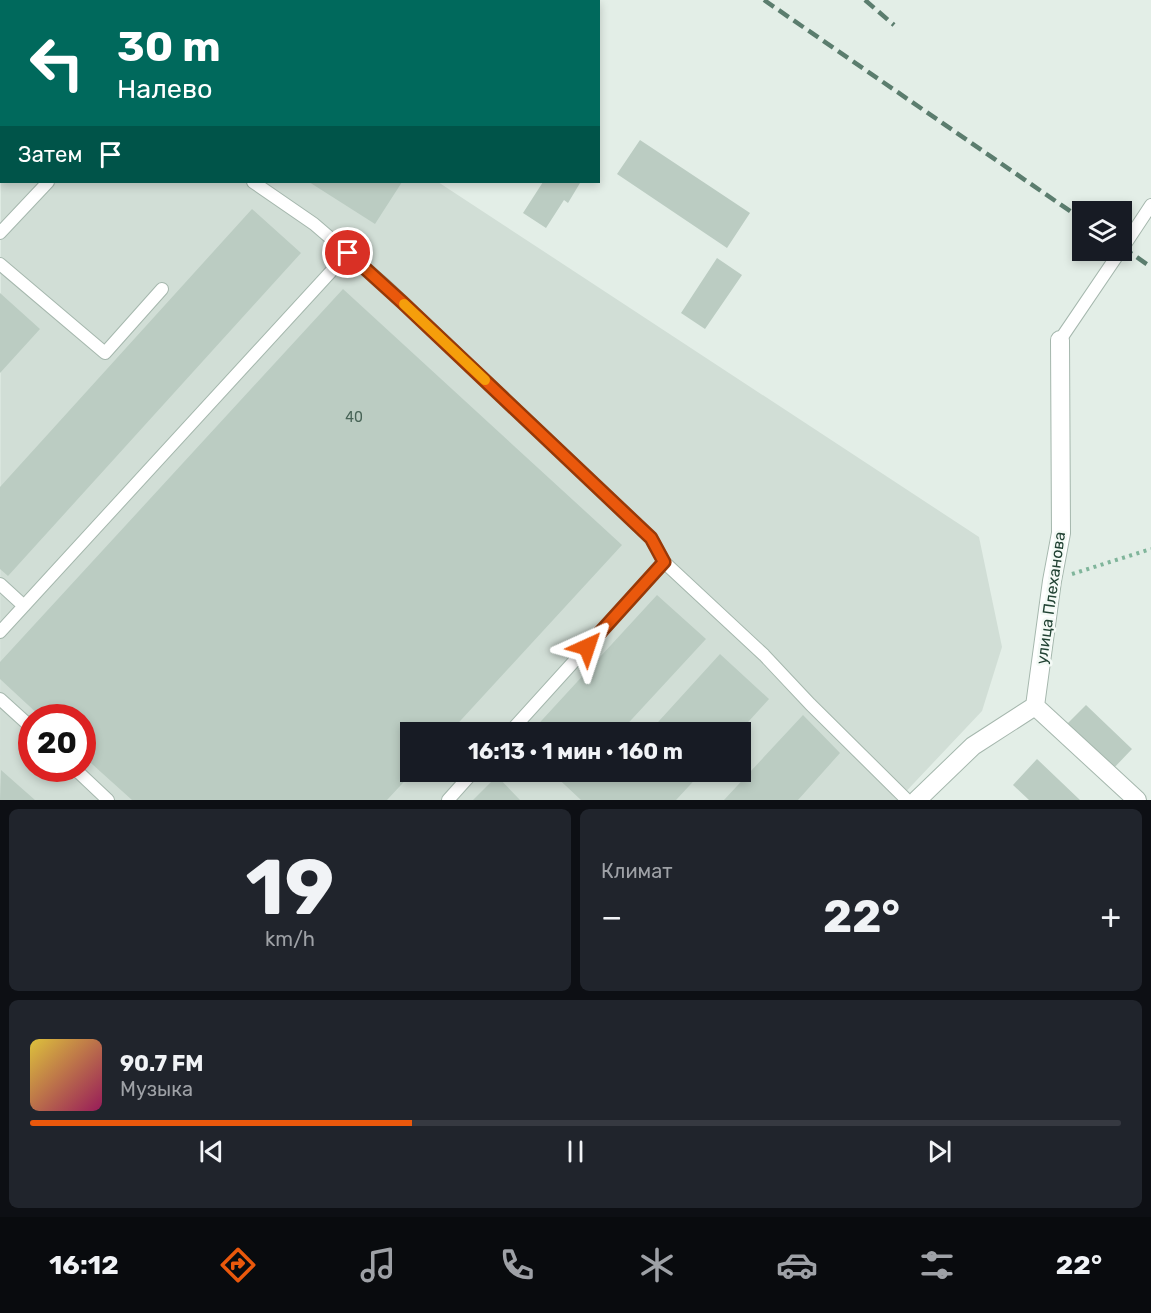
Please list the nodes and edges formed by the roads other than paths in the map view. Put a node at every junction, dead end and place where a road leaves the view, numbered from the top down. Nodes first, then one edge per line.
1 (47, 183) edge
2 (254, 183) edge
3 (1151, 205) edge
4 (0, 233) edge
5 (1132, 234) edge
6 (348, 253) junction
7 (1114, 261) edge
8 (0, 264) edge
9 (162, 289) dead end
10 (1060, 340) joint
11 (664, 562) junction
12 (0, 584) edge
13 (24, 606) junction
14 (0, 632) edge
15 (0, 699) edge
16 (1035, 706) junction
17 (18, 715) edge
18 (519, 722) edge
19 (89, 782) edge
20 (464, 782) edge
21 (108, 800) edge
22 (448, 800) edge
23 (907, 800) edge
24 (917, 800) edge
25 (1137, 800) edge

1 - 4 lane
2 - 6 lane
3 - 5 lane, улица Плеханова
6 - 11 lane
6 - 13 lane
7 - 10 lane, улица Плеханова
8 - 9 lane
10 - 16 street, улица Плеханова
11 - 18 lane
11 - 23 lane
12 - 13 lane
13 - 14 lane
15 - 17 lane
16 - 24 street
16 - 25 street
19 - 21 lane
20 - 22 lane

